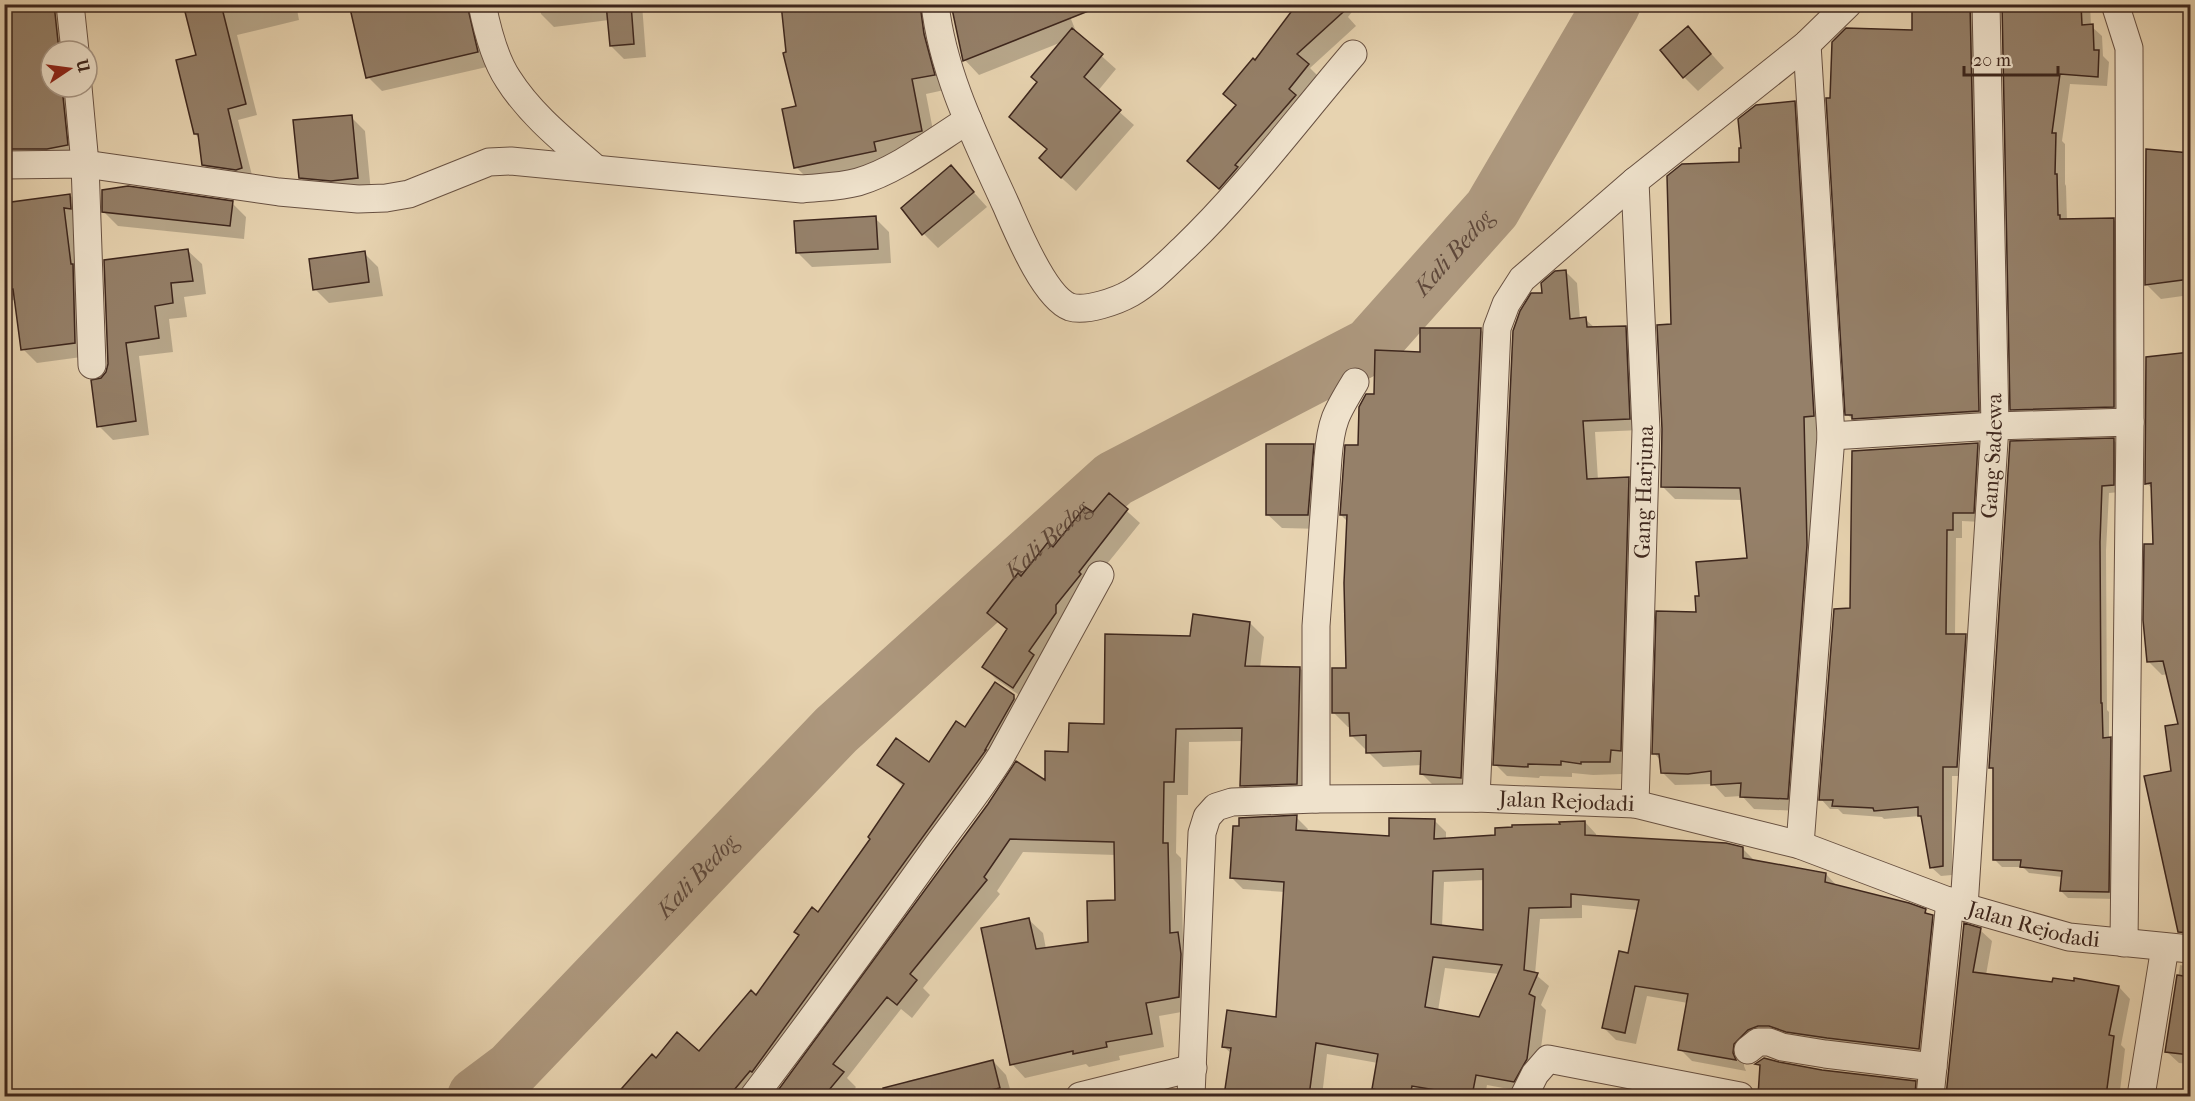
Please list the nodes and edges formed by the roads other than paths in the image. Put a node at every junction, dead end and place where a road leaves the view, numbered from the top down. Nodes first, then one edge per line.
1 (69, 4) edge
2 (482, 4) edge
3 (935, 4) edge
4 (1848, 4) edge
5 (1986, 4) edge
6 (2115, 4) edge
7 (73, 39) edge
8 (1807, 44) junction
9 (1353, 54) dead end
10 (79, 99) edge
11 (968, 120) junction
12 (85, 164) junction
13 (4, 165) edge
14 (595, 168) junction
15 (1635, 181) junction
16 (92, 365) dead end
17 (1355, 382) dead end
18 (2130, 422) junction
19 (1995, 426) junction
20 (1831, 436) junction
21 (1100, 575) dead end
22 (1476, 798) junction
23 (1316, 799) junction
24 (1635, 804) junction
25 (1800, 845) junction
26 (1957, 904) junction
27 (2124, 943) junction
28 (2178, 948) edge
29 (1748, 1050) dead end
30 (1193, 1068) junction
31 (1933, 1068) junction
32 (754, 1096) edge
33 (1080, 1096) edge
34 (1191, 1096) edge
35 (1524, 1096) edge
36 (1740, 1096) edge
37 (1930, 1096) edge
38 (2141, 1096) edge

1 - 7 street
2 - 14 street
3 - 11 street
4 - 8 street
5 - 19 street, Gang Sadewa
6 - 18 street
8 - 15 street
8 - 20 street
9 - 11 street
10 - 12 street
11 - 14 street
12 - 13 street
12 - 14 street
12 - 16 street
15 - 22 street
15 - 24 street, Gang Harjuna
17 - 23 street
18 - 19 street
18 - 27 street
19 - 20 street
19 - 26 street, Gang Sadewa
20 - 25 street
21 - 32 street
22 - 23 street, Jalan Rejodadi
22 - 24 street, Jalan Rejodadi
23 - 30 street, Jalan Rejodadi
24 - 25 street, Jalan Rejodadi
25 - 26 street, Jalan Rejodadi
26 - 27 street, Jalan Rejodadi
26 - 31 street, Gang Sadewa
27 - 28 street, Jalan Rejodadi
28 - 38 street
29 - 31 street
30 - 33 street
30 - 34 street, Jalan Rejodadi
31 - 37 street, Gang Sadewa
35 - 36 street

